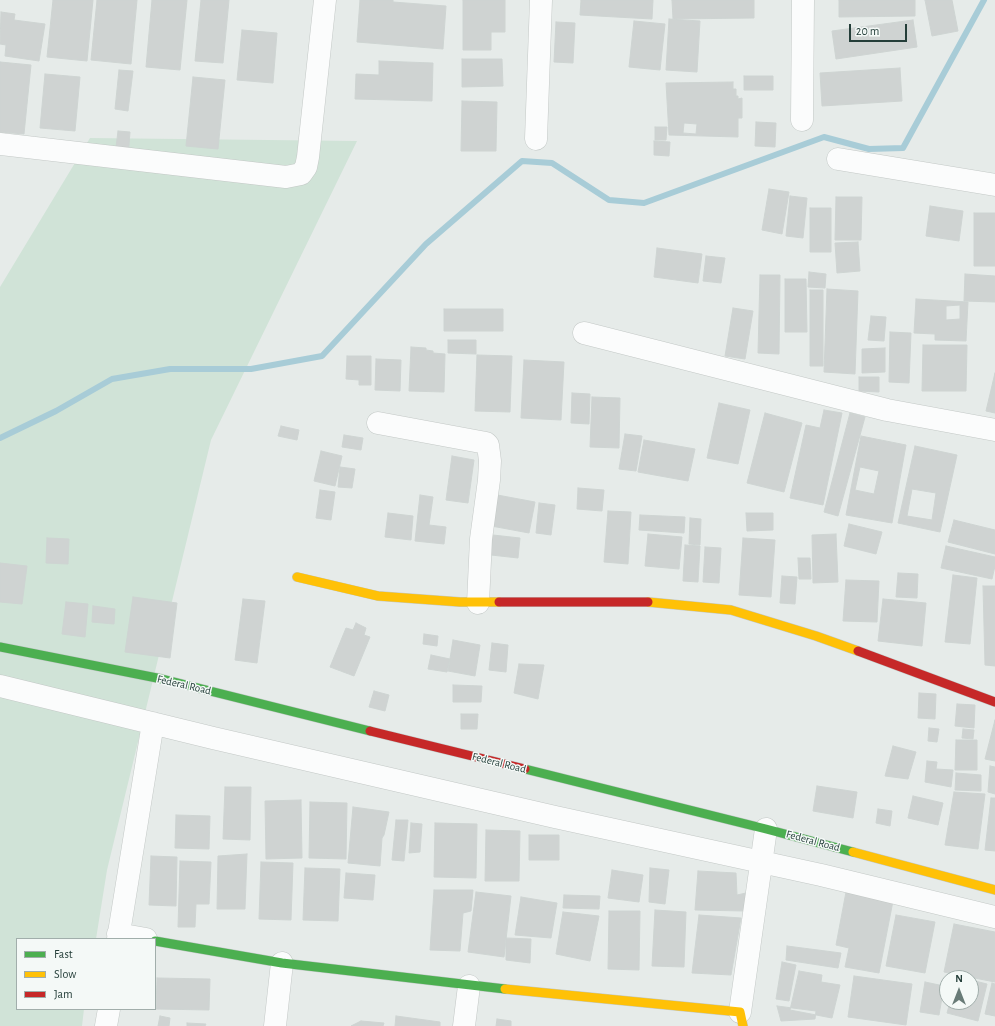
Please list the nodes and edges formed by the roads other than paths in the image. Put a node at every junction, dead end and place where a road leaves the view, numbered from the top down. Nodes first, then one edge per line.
1 (325, 0) edge
2 (541, 0) edge
3 (803, 0) edge
4 (802, 120) dead end
5 (536, 139) dead end
6 (0, 144) edge
7 (838, 159) dead end
8 (995, 185) edge
9 (584, 333) dead end
10 (378, 423) dead end
11 (995, 430) edge
12 (297, 577) dead end
13 (478, 603) junction
14 (0, 647) edge
15 (0, 686) edge
16 (995, 702) edge
17 (153, 723) junction
18 (766, 828) junction
19 (760, 862) junction
20 (995, 890) edge
21 (995, 917) edge
22 (118, 936) edge
23 (137, 938) edge
24 (156, 941) edge
25 (282, 963) junction
26 (469, 986) junction
27 (109, 1010) edge
28 (741, 1019) edge
29 (106, 1026) edge
30 (275, 1026) edge
31 (464, 1026) edge

1 - 6 street
2 - 5 street
3 - 4 street
7 - 8 street
9 - 11 street
10 - 13 street
12 - 13 street
13 - 16 street
14 - 18 street, Federal Road
15 - 17 street
17 - 19 street
17 - 22 street
18 - 19 street
18 - 20 street, Federal Road
19 - 21 street
19 - 28 street
22 - 23 street
24 - 25 street
25 - 26 street
25 - 30 street
26 - 28 street
26 - 31 street
27 - 29 street

